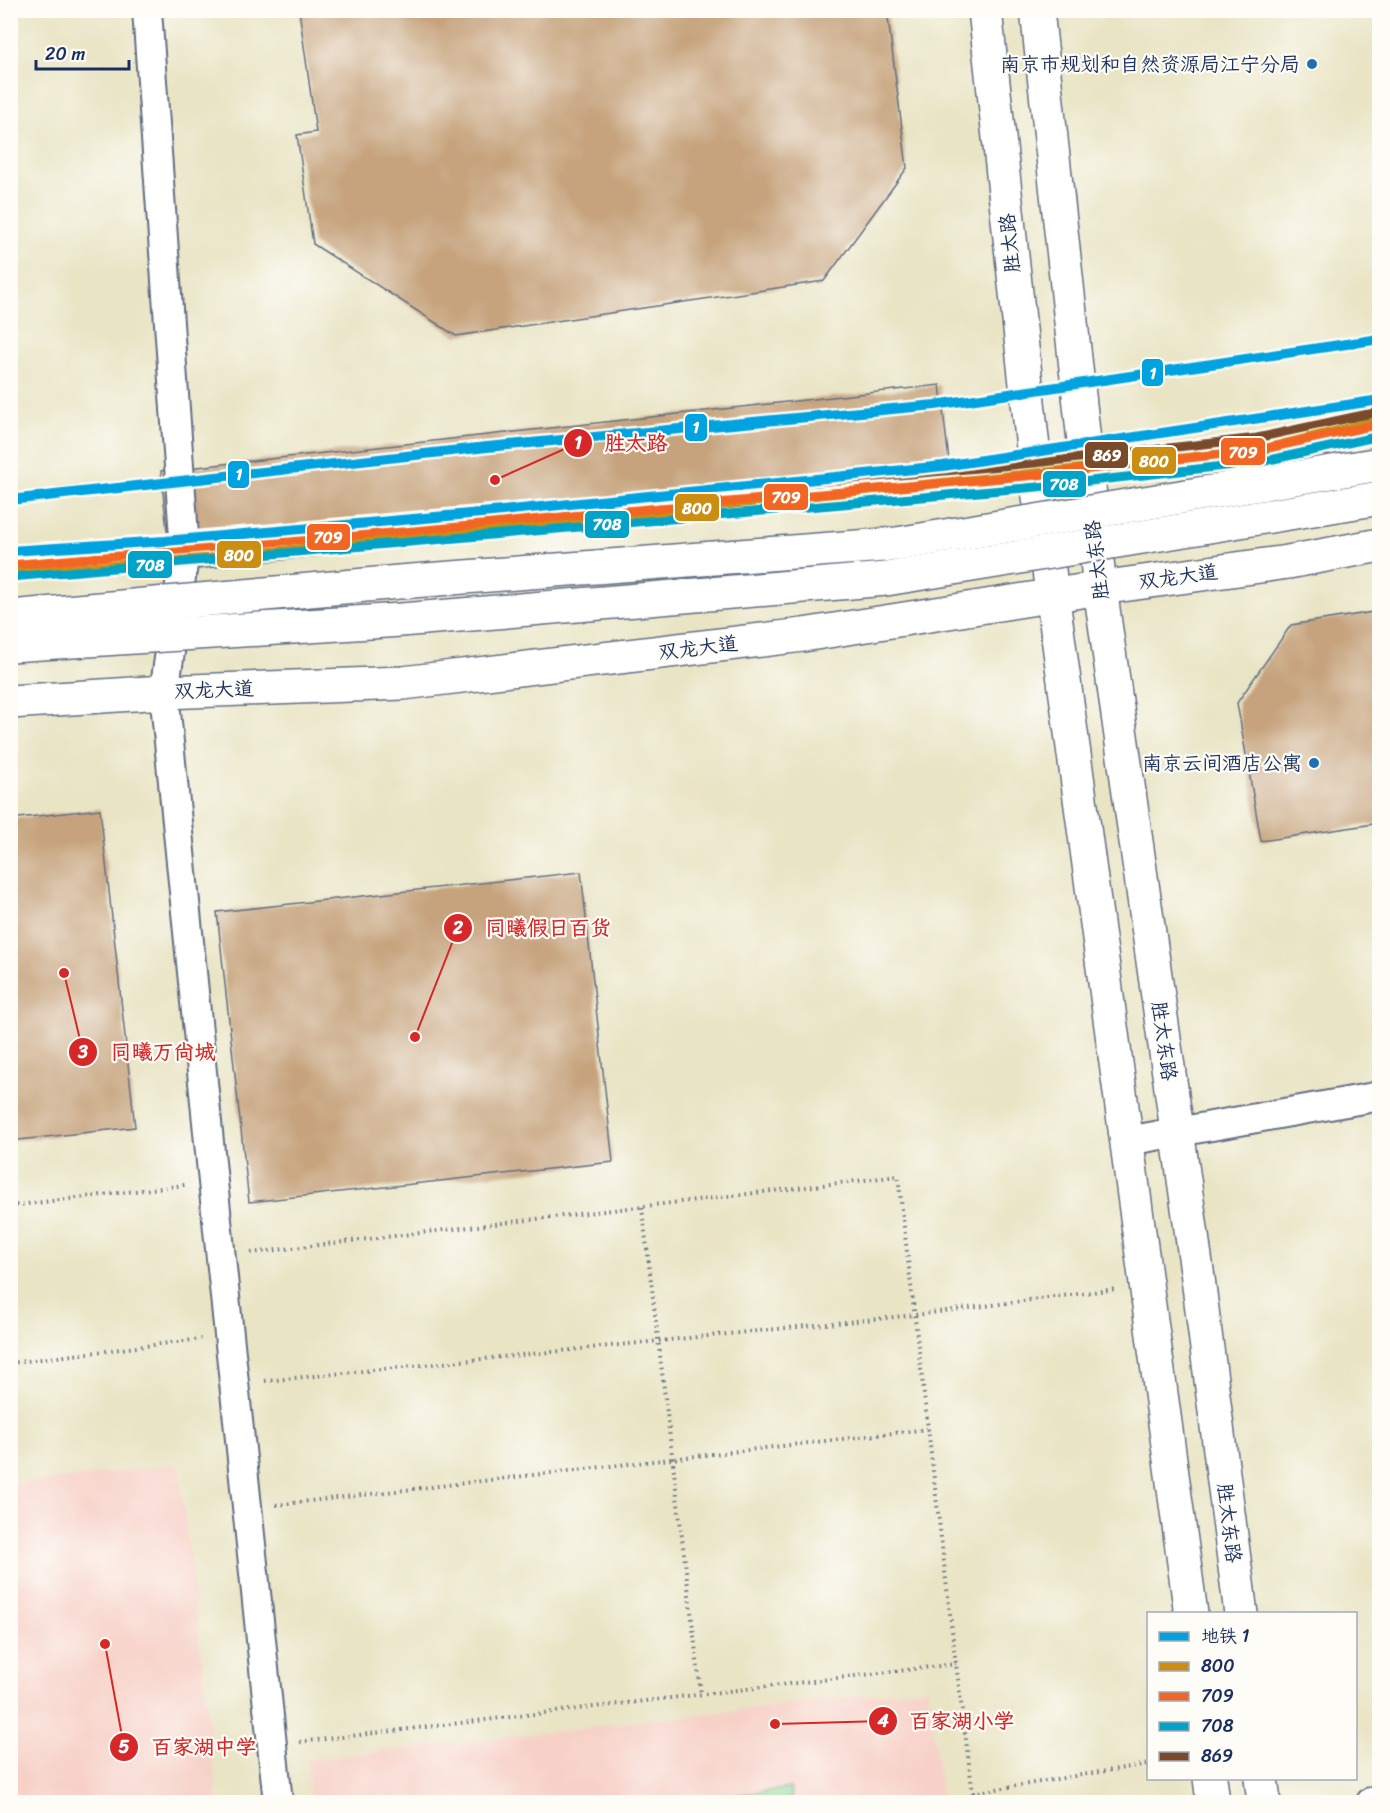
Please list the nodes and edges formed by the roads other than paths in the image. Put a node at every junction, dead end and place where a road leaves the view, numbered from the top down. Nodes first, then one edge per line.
1 (147, 10) edge
2 (985, 10) edge
3 (1037, 10) edge
4 (1380, 424) edge
5 (1380, 464) edge
6 (1086, 469) junction
7 (1036, 475) junction
8 (1380, 498) edge
9 (1380, 545) edge
10 (186, 551) junction
11 (10, 565) edge
12 (1100, 588) junction
13 (1053, 597) junction
14 (10, 617) edge
15 (10, 645) edge
16 (164, 692) junction
17 (10, 702) edge
18 (1380, 1096) edge
19 (1177, 1132) junction
20 (1127, 1141) junction
21 (1191, 1612) edge
22 (1240, 1612) edge
23 (1210, 1780) edge
24 (1261, 1780) edge
25 (1380, 1801) edge
26 (278, 1803) edge
27 (1213, 1803) edge
28 (1264, 1803) edge
29 (1371, 1803) edge

1 - 10 street
2 - 7 main road, 胜太路
3 - 6 main road
4 - 6 main road
5 - 14 main road, bridge
6 - 7 main road
6 - 12 main road, 胜太东路
7 - 10 main road
7 - 13 main road
8 - 15 main road, bridge
9 - 12 main road, 双龙大道
10 - 11 main road
10 - 16 street
12 - 13 main road, 双龙大道
12 - 19 main road, 胜太东路
13 - 16 main road, 双龙大道
13 - 20 main road
16 - 17 main road, 双龙大道
16 - 26 street
18 - 19 street
19 - 20 street
19 - 22 main road, 胜太东路
20 - 21 main road
23 - 27 main road
24 - 28 main road
25 - 29 street

